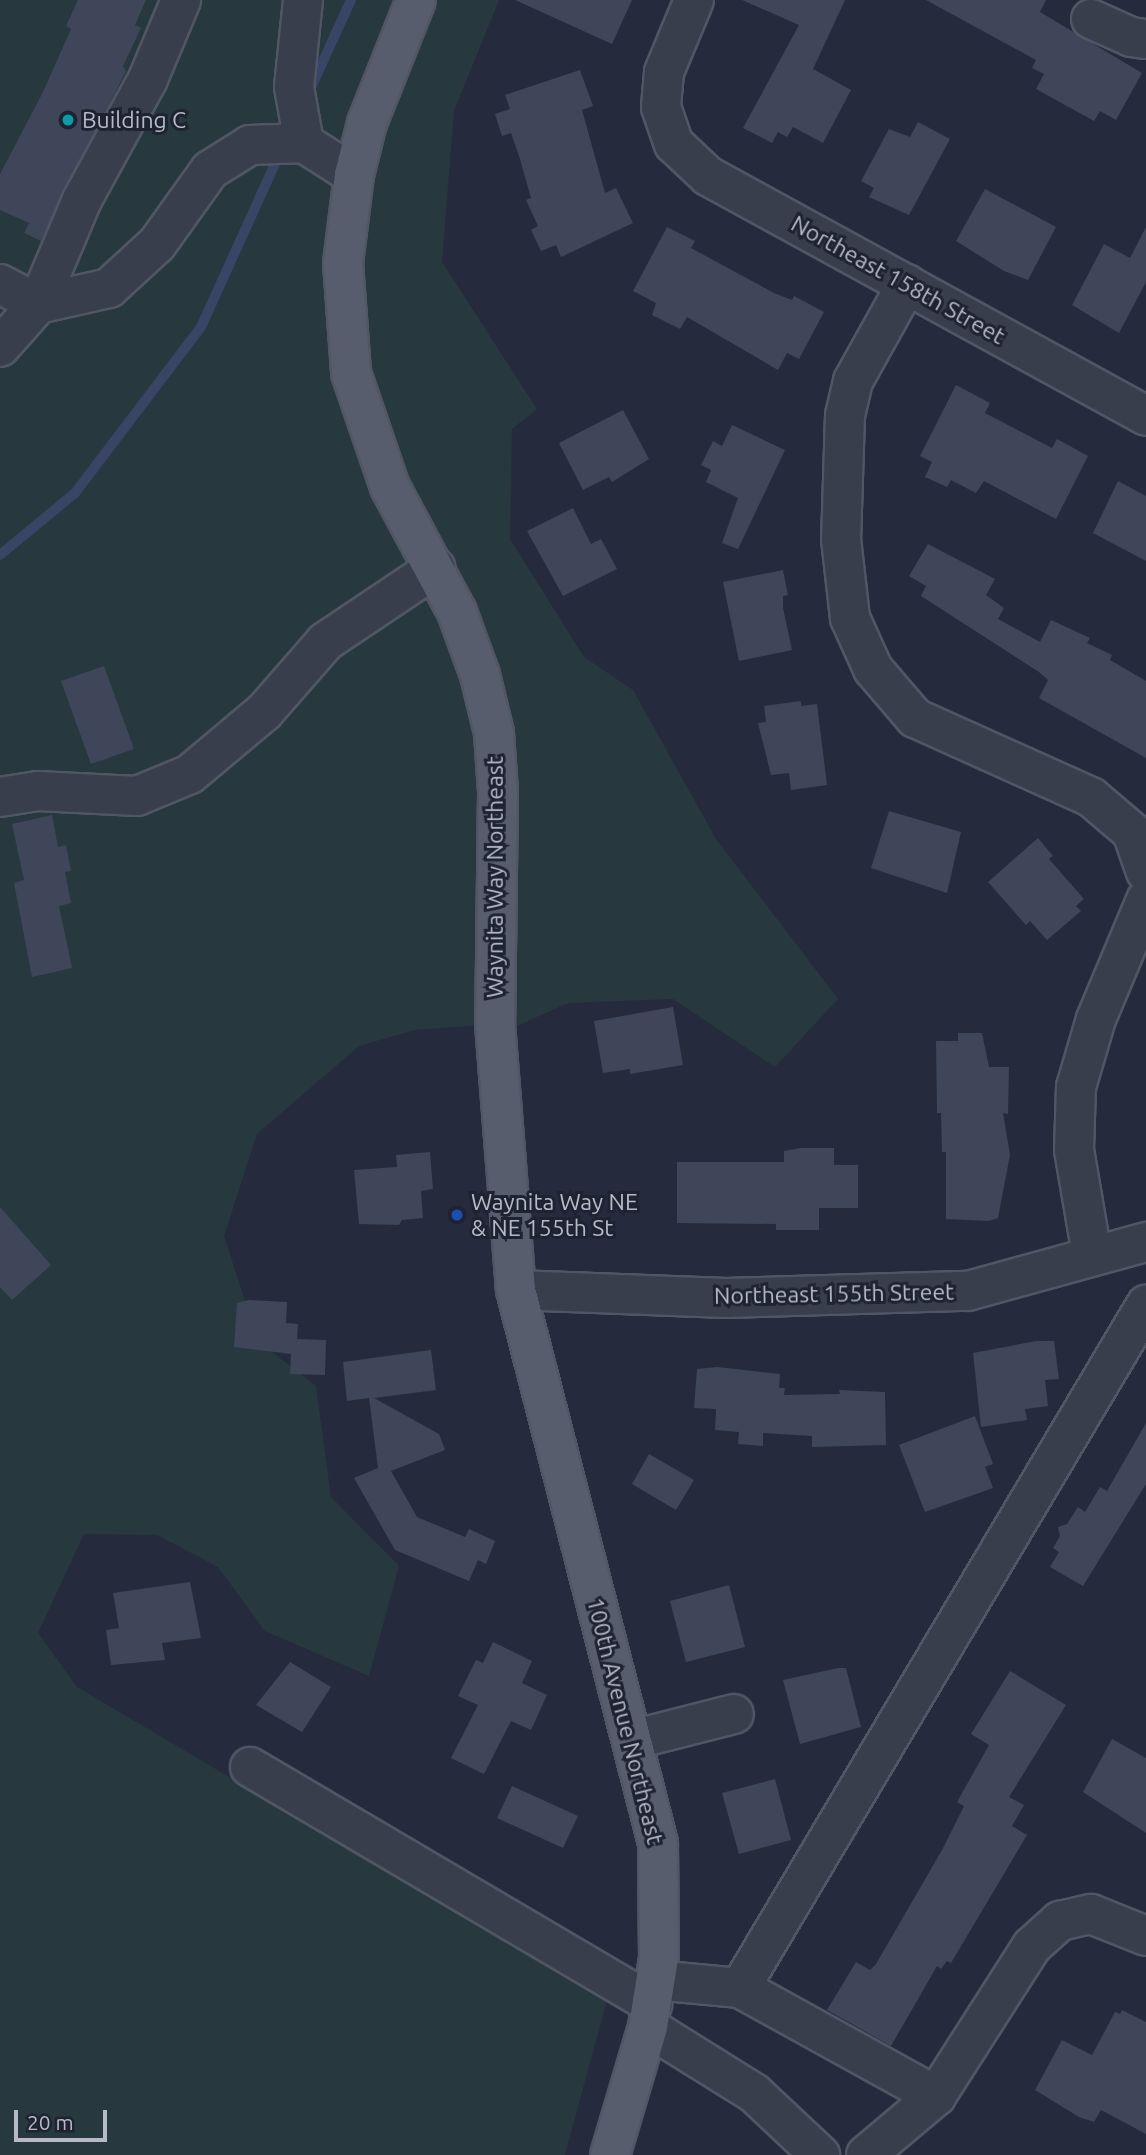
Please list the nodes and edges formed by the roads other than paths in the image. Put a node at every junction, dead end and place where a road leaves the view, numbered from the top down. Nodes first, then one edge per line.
1 (181, 0) edge
2 (303, 0) edge
3 (416, 0) edge
4 (694, 0) edge
5 (1091, 19) dead end
6 (1146, 39) edge
7 (304, 143) junction
8 (354, 175) junction
9 (0, 284) edge
10 (906, 284) junction
11 (38, 304) junction
12 (0, 346) edge
13 (1146, 416) edge
14 (436, 568) junction
15 (0, 797) edge
16 (1146, 872) edge
17 (1146, 900) edge
18 (1146, 1242) edge
19 (1092, 1255) junction
20 (516, 1290) junction
21 (1146, 1305) edge
22 (734, 1714) dead end
23 (632, 1740) junction
24 (250, 1767) dead end
25 (1146, 1936) edge
26 (740, 1989) junction
27 (652, 2003) junction
28 (936, 2096) junction
29 (610, 2155) edge
30 (820, 2155) edge
31 (866, 2155) edge

1 - 11 street
2 - 7 street
3 - 8 main road, Waynita Way Northeast
4 - 10 street, Northeast 158th Street
5 - 6 street
7 - 8 street
7 - 11 street
8 - 14 main road, Waynita Way Northeast
9 - 11 street
10 - 13 street, Northeast 158th Street
10 - 16 street
11 - 12 street
14 - 15 street
14 - 20 main road, Waynita Way Northeast
17 - 19 street
18 - 19 street, Northeast 155th Street
19 - 20 street, Northeast 155th Street
20 - 23 main road, 100th Avenue Northeast
21 - 26 street
22 - 23 street
23 - 27 main road, 100th Avenue Northeast
24 - 27 street
25 - 28 street
26 - 27 street
26 - 28 street
27 - 29 main road, 100th Avenue Northeast
27 - 30 street
28 - 31 street

